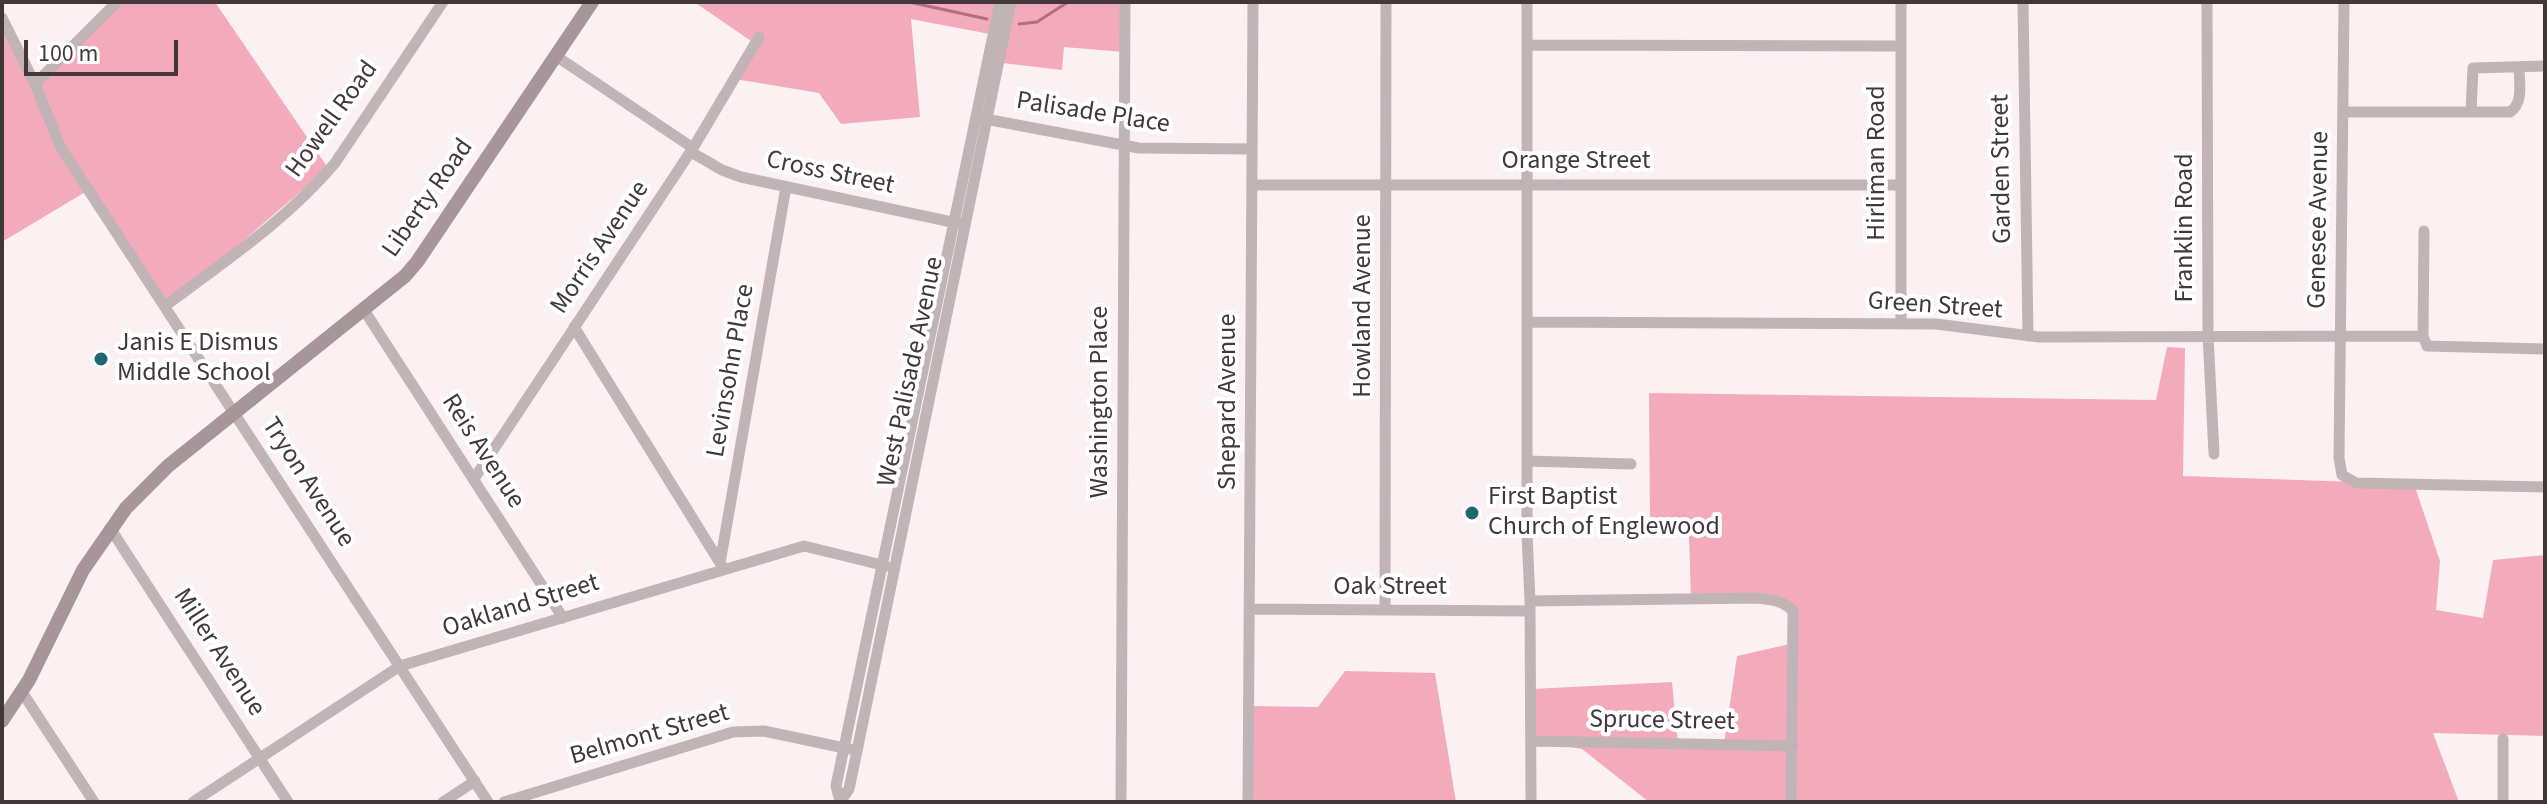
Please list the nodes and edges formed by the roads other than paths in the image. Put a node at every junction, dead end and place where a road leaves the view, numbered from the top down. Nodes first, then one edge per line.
1 (117, 2) edge
2 (443, 2) edge
3 (592, 2) edge
4 (1000, 2) edge
5 (1011, 2) edge
6 (1125, 2) edge
7 (1253, 2) edge
8 (1386, 2) edge
9 (1527, 2) edge
10 (1901, 2) edge
11 (2023, 2) edge
12 (2207, 2) edge
13 (2344, 2) edge
14 (2, 18) edge
15 (759, 37) dead end
16 (1527, 45) junction
17 (1900, 46) junction
18 (556, 56) junction
19 (2545, 66) edge
20 (2519, 67) junction
21 (35, 84) junction
22 (2343, 112) junction
23 (2471, 112) junction
24 (981, 118) junction
25 (1124, 146) junction
26 (1252, 149) junction
27 (692, 150) junction
28 (1386, 184) junction
29 (1526, 184) junction
30 (1252, 185) junction
31 (1901, 185) junction
32 (786, 187) junction
33 (959, 223) junction
34 (2424, 231) dead end
35 (165, 306) junction
36 (364, 310) junction
37 (1527, 322) junction
38 (1901, 324) junction
39 (574, 327) junction
40 (2208, 335) junction
41 (2028, 336) junction
42 (2340, 336) junction
43 (2423, 336) junction
44 (2545, 349) edge
45 (235, 412) junction
46 (2214, 454) dead end
47 (1527, 461) junction
48 (1631, 464) dead end
49 (474, 479) junction
50 (2545, 487) edge
51 (110, 528) junction
52 (722, 566) junction
53 (889, 566) junction
54 (1530, 606) junction
55 (1250, 609) junction
56 (1385, 610) junction
57 (563, 618) junction
58 (400, 666) junction
59 (22, 692) junction
60 (2, 721) edge
61 (2503, 739) dead end
62 (1531, 741) junction
63 (1792, 746) junction
64 (851, 750) junction
65 (260, 758) junction
66 (475, 781) junction
67 (94, 802) edge
68 (193, 802) edge
69 (288, 802) edge
70 (443, 802) edge
71 (488, 802) edge
72 (504, 802) edge
73 (840, 802) edge
74 (1121, 802) edge
75 (1248, 802) edge
76 (1531, 802) edge
77 (1791, 802) edge
78 (2503, 802) edge

1 - 21 street
2 - 35 street, Howell Road
3 - 18 main road, Liberty Road
4 - 24 street, West Palisade Avenue
5 - 24 street, West Palisade Avenue
6 - 25 street, Washington Place
7 - 26 street, Shepard Avenue
8 - 28 street, Howland Avenue
9 - 16 street
10 - 17 street, Hirliman Road
11 - 41 street, Garden Street
12 - 40 street, Franklin Road
13 - 22 street, Genesee Avenue
14 - 21 street, Tryon Avenue
15 - 27 street, Morris Avenue
16 - 17 street
16 - 29 street
17 - 31 street, Hirliman Road
18 - 27 street, Cross Street
18 - 36 main road, Liberty Road
19 - 20 street
20 - 23 street
20 - 23 street
21 - 35 street, Tryon Avenue
22 - 23 street
22 - 42 street, Genesee Avenue
24 - 25 street, Palisade Place
24 - 33 street, West Palisade Avenue
25 - 26 street, Palisade Place
25 - 74 street, Washington Place
26 - 30 street, Shepard Avenue
27 - 32 street, Cross Street
27 - 39 street, Morris Avenue
28 - 29 street, Orange Street
28 - 30 street, Orange Street
28 - 56 street, Howland Avenue
29 - 31 street, Orange Street
29 - 37 street
30 - 55 street, Shepard Avenue
31 - 38 street, Hirliman Road
32 - 33 street, Cross Street
32 - 52 street, Levinsohn Place
33 - 53 street, West Palisade Avenue
34 - 43 street
35 - 45 street, Tryon Avenue
36 - 45 main road, Liberty Road
36 - 49 street, Reis Avenue
37 - 38 street, Green Street
37 - 47 street
38 - 41 street, Green Street
39 - 49 street, Morris Avenue
39 - 52 street
40 - 41 street, Green Street
40 - 42 street, Green Street
40 - 46 street, Franklin Road
42 - 43 street, Green Street
42 - 50 street, Genesee Avenue
43 - 44 street
45 - 51 main road, Liberty Road
45 - 58 street, Tryon Avenue
47 - 48 street
47 - 54 street
49 - 57 street, Reis Avenue
51 - 59 main road, Liberty Road
51 - 65 street, Miller Avenue
52 - 53 street, Oakland Street
52 - 57 street, Oakland Street
53 - 64 street, West Palisade Avenue
54 - 56 street, Oak Street
54 - 62 street
54 - 63 street, Oak Street
55 - 56 street, Oak Street
55 - 75 street, Shepard Avenue
57 - 58 street, Oakland Street
58 - 65 street, Oakland Street
58 - 66 street, Tryon Avenue
59 - 60 main road, Liberty Road
59 - 67 street
61 - 78 street
62 - 63 street, Spruce Street
62 - 76 street
63 - 77 street
64 - 72 street, Belmont Street
64 - 73 street, West Palisade Avenue
65 - 68 street, Oakland Street
65 - 69 street, Miller Avenue
66 - 70 street
66 - 71 street, Tryon Avenue

